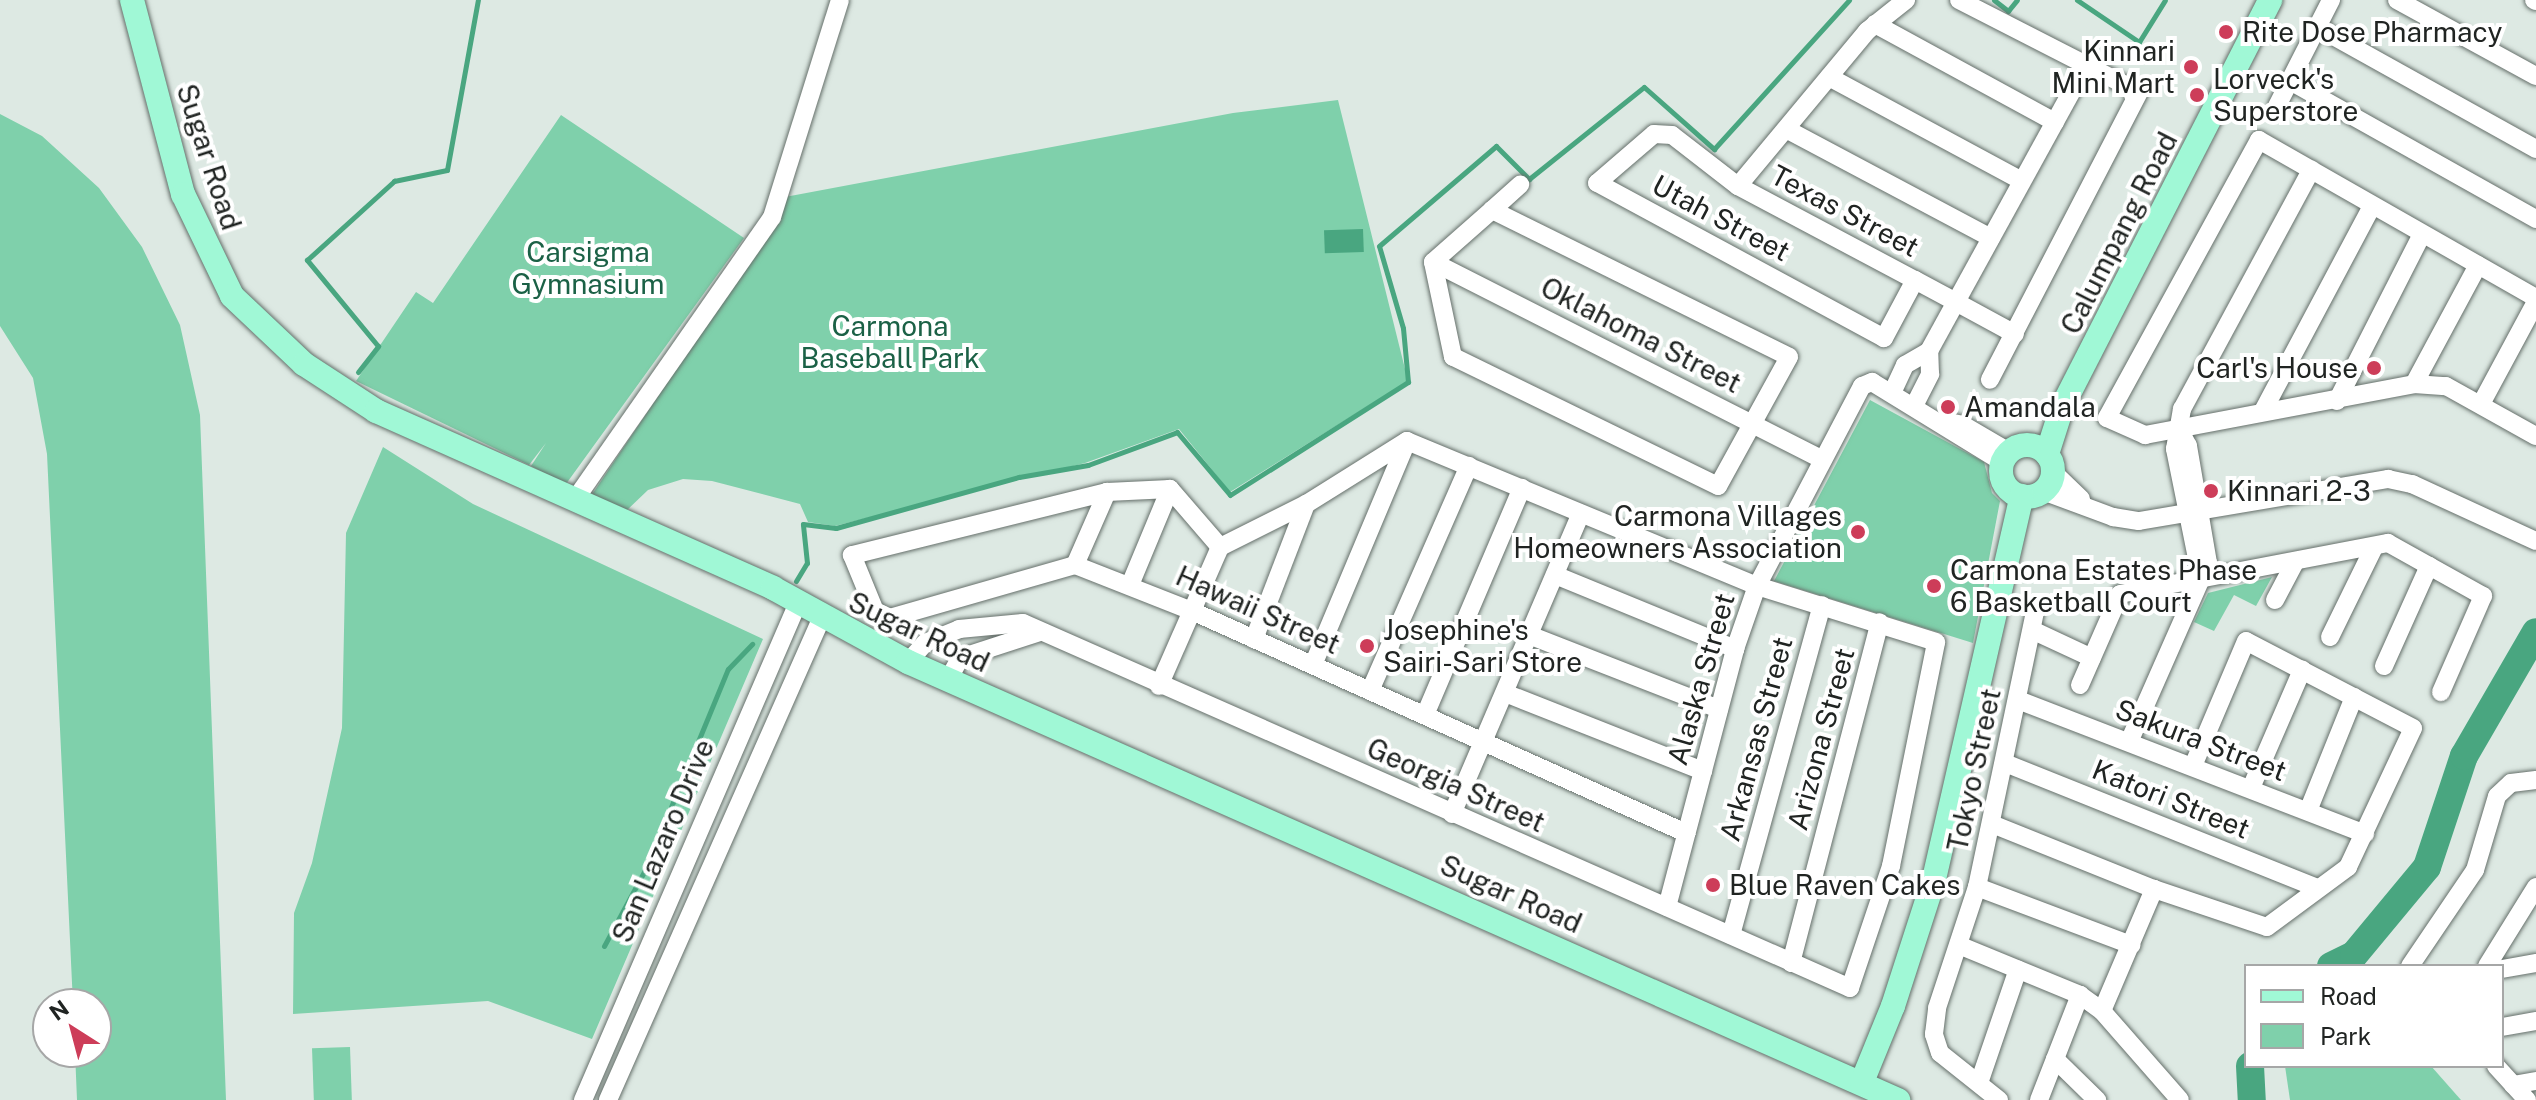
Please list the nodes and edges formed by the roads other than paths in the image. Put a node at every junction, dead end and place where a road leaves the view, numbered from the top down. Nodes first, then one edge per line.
1 (132, 0) edge
2 (840, 0) edge
3 (1906, 0) edge
4 (1959, 0) edge
5 (2270, 0) edge
6 (2331, 0) edge
7 (2397, 0) edge
8 (1875, 24) junction
9 (2317, 27) junction
10 (2086, 65) junction
11 (2536, 76) edge
12 (1829, 77) junction
13 (2290, 81) junction
14 (2277, 106) dead end
15 (2055, 122) junction
16 (1786, 129) junction
17 (1654, 134) joint
18 (2536, 149) edge
19 (2311, 170) junction
20 (2022, 181) junction
21 (1520, 185) dead end
22 (1738, 186) junction
23 (2372, 206) junction
24 (1492, 210) junction
25 (2536, 219) edge
26 (2422, 234) junction
27 (1991, 238) junction
28 (1433, 262) junction
29 (2478, 265) junction
30 (1915, 280) junction
31 (2536, 300) edge
32 (1956, 302) junction
33 (2015, 334) junction
34 (1929, 351) junction
35 (1990, 380) dead end
36 (2414, 384) junction
37 (1892, 393) junction
38 (2337, 401) junction
39 (2481, 404) junction
40 (1914, 406) junction
41 (2263, 411) junction
42 (1753, 422) junction
43 (2179, 429) junction
44 (2536, 436) edge
45 (1407, 441) junction
46 (1823, 460) junction
47 (1469, 466) junction
48 (2030, 468) junction
49 (1522, 488) junction
50 (1170, 489) junction
51 (1107, 492) junction
52 (574, 501) junction
53 (1306, 504) junction
54 (1581, 513) junction
55 (2192, 513) junction
56 (2536, 541) edge
57 (1220, 547) junction
58 (2374, 547) junction
59 (2295, 562) junction
60 (1075, 565) junction
61 (2429, 566) junction
62 (1555, 575) junction
63 (2201, 578) junction
64 (1130, 585) junction
65 (1757, 586) junction
66 (2275, 600) dead end
67 (797, 605) junction
68 (1822, 605) junction
69 (2036, 608) dead end
70 (1192, 611) junction
71 (821, 619) junction
72 (1880, 622) junction
73 (987, 626) junction
74 (2032, 630) junction
75 (1040, 632) junction
76 (1529, 635) junction
77 (2330, 637) dead end
78 (1254, 639) junction
79 (993, 648) junction
80 (1735, 649) junction
81 (2092, 658) junction
82 (908, 662) junction
83 (1313, 665) junction
84 (2384, 666) dead end
85 (2302, 670) junction
86 (948, 680) junction
87 (2080, 685) dead end
88 (1159, 686) junction
89 (1370, 691) junction
90 (2441, 692) dead end
91 (1505, 693) junction
92 (2354, 697) junction
93 (2018, 700) junction
94 (1719, 709) junction
95 (1425, 715) junction
96 (1484, 742) junction
97 (2129, 742) junction
98 (2005, 763) junction
99 (2193, 766) junction
100 (1703, 771) junction
101 (2536, 780) edge
102 (2251, 788) junction
103 (2308, 811) junction
104 (1452, 814) junction
105 (1992, 824) junction
106 (1686, 833) junction
107 (2365, 834) junction
108 (1977, 887) junction
109 (2536, 887) edge
110 (2317, 888) junction
111 (2154, 889) junction
112 (2532, 904) edge
113 (1667, 907) junction
114 (1731, 935) junction
115 (2131, 945) junction
116 (1961, 946) junction
117 (1791, 963) junction
118 (2536, 963) edge
119 (2411, 964) edge
120 (2488, 964) edge
121 (2018, 969) junction
122 (2504, 969) edge
123 (2080, 995) junction
124 (2102, 1011) junction
125 (2536, 1021) edge
126 (2504, 1027) edge
127 (2055, 1059) junction
128 (2498, 1068) edge
129 (2536, 1081) edge
130 (1862, 1082) junction
131 (1979, 1083) junction
132 (2513, 1085) junction
133 (583, 1100) edge
134 (608, 1100) edge
135 (1898, 1100) edge
136 (1999, 1100) edge
137 (2039, 1100) edge
138 (2097, 1100) edge
139 (2180, 1100) edge
140 (2527, 1100) edge

1 - 52 main road, Sugar Road
2 - 52 street
3 - 8 street
4 - 10 street
5 - 48 main road, Calumpang Road
6 - 9 street
7 - 11 street
8 - 12 street
8 - 15 street
9 - 13 street
9 - 18 street
10 - 15 street
10 - 33 street
12 - 16 street
12 - 20 street
13 - 14 street
13 - 25 street
15 - 20 street
16 - 22 street
16 - 27 street
17 - 22 street, Texas Street
17 - 30 street, Utah Street
19 - 23 street
19 - 43 street
19 - 43 street
20 - 27 street
21 - 24 street
22 - 30 street, Texas Street
23 - 26 street
23 - 41 street
24 - 28 street
24 - 42 street
26 - 29 street
26 - 38 street
27 - 32 street
28 - 42 street, Oklahoma Street
28 - 42 street
29 - 31 street
29 - 36 street
30 - 32 street, Texas Street
31 - 39 street
32 - 33 street, Texas Street
32 - 34 street
33 - 35 street
34 - 37 street
34 - 40 street
36 - 38 street
36 - 39 street
37 - 40 street, Alaska Street
37 - 46 street, Alaska Street
38 - 41 street
39 - 44 street
40 - 48 street, Alaska Street
41 - 43 street
42 - 46 street, Oklahoma Street
43 - 55 street
45 - 47 street
45 - 53 street
45 - 83 street
46 - 65 street, Alaska Street
47 - 49 street
47 - 89 street
48 - 55 street, Alaska Street
48 - 130 main road, Calumpang Road
49 - 54 street
49 - 95 street
50 - 51 street
50 - 57 street
50 - 64 street
51 - 60 street
51 - 60 street
52 - 67 main road, Sugar Road
53 - 57 street
53 - 78 street
54 - 62 street
54 - 65 street
55 - 56 street, Alaska Street
55 - 63 street
57 - 70 street
58 - 59 street
58 - 61 street
58 - 77 street
59 - 63 street
59 - 66 street
60 - 64 street, Hawaii Street
61 - 84 street
61 - 90 street
62 - 76 street
62 - 80 street
63 - 81 street
63 - 97 street
64 - 70 street, Hawaii Street
65 - 68 street
65 - 80 street, Alaska Street
67 - 71 main road, Sugar Road
67 - 133 street, San Lazaro Drive
68 - 72 street
68 - 114 street, Arkansas Street
69 - 74 street, Tokyo Street
70 - 78 street, Hawaii Street
70 - 88 street
71 - 82 main road, Sugar Road
71 - 134 street, San Lazaro Drive
72 - 117 street, Arizona Street
72 - 117 street, Georgia Street
73 - 75 street, Georgia Street
73 - 79 street
73 - 82 street, Georgia Street
74 - 81 street
74 - 93 street, Tokyo Street
75 - 79 street
75 - 88 street, Georgia Street
76 - 91 street
76 - 94 street
78 - 83 street, Hawaii Street
79 - 86 street
80 - 94 street, Alaska Street
81 - 87 street
82 - 86 main road, Sugar Road
83 - 89 street, Hawaii Street
85 - 92 street
85 - 99 street
85 - 102 street
86 - 130 main road, Sugar Road
88 - 104 street, Georgia Street
89 - 95 street, Hawaii Street
91 - 96 street
91 - 100 street
92 - 103 street
92 - 107 street
93 - 97 street, Sakura Street
93 - 98 street, Tokyo Street
94 - 100 street, Alaska Street
95 - 96 street, Hawaii Street
96 - 104 street
96 - 106 street, Hawaii Street
97 - 99 street, Sakura Street
98 - 105 street, Tokyo Street
98 - 110 street, Katori Street
99 - 102 street, Sakura Street
100 - 106 street, Alaska Street
101 - 119 street
102 - 103 street, Sakura Street
103 - 107 street, Sakura Street
104 - 113 street, Georgia Street
105 - 108 street, Tokyo Street
105 - 111 street
106 - 113 street, Alaska Street
107 - 110 street
108 - 115 street
108 - 116 street, Tokyo Street
109 - 112 street
110 - 111 street
111 - 115 street
112 - 120 street
113 - 114 street, Georgia Street
114 - 117 street, Georgia Street
115 - 124 street
116 - 121 street
116 - 131 street, Tokyo Street
118 - 122 street
121 - 123 street
121 - 131 street
123 - 124 street
123 - 127 street
124 - 139 street
125 - 126 street
127 - 137 street
127 - 138 street
128 - 132 street
129 - 132 street
130 - 135 main road, Sugar Road
131 - 136 street, Tokyo Street
132 - 140 street

